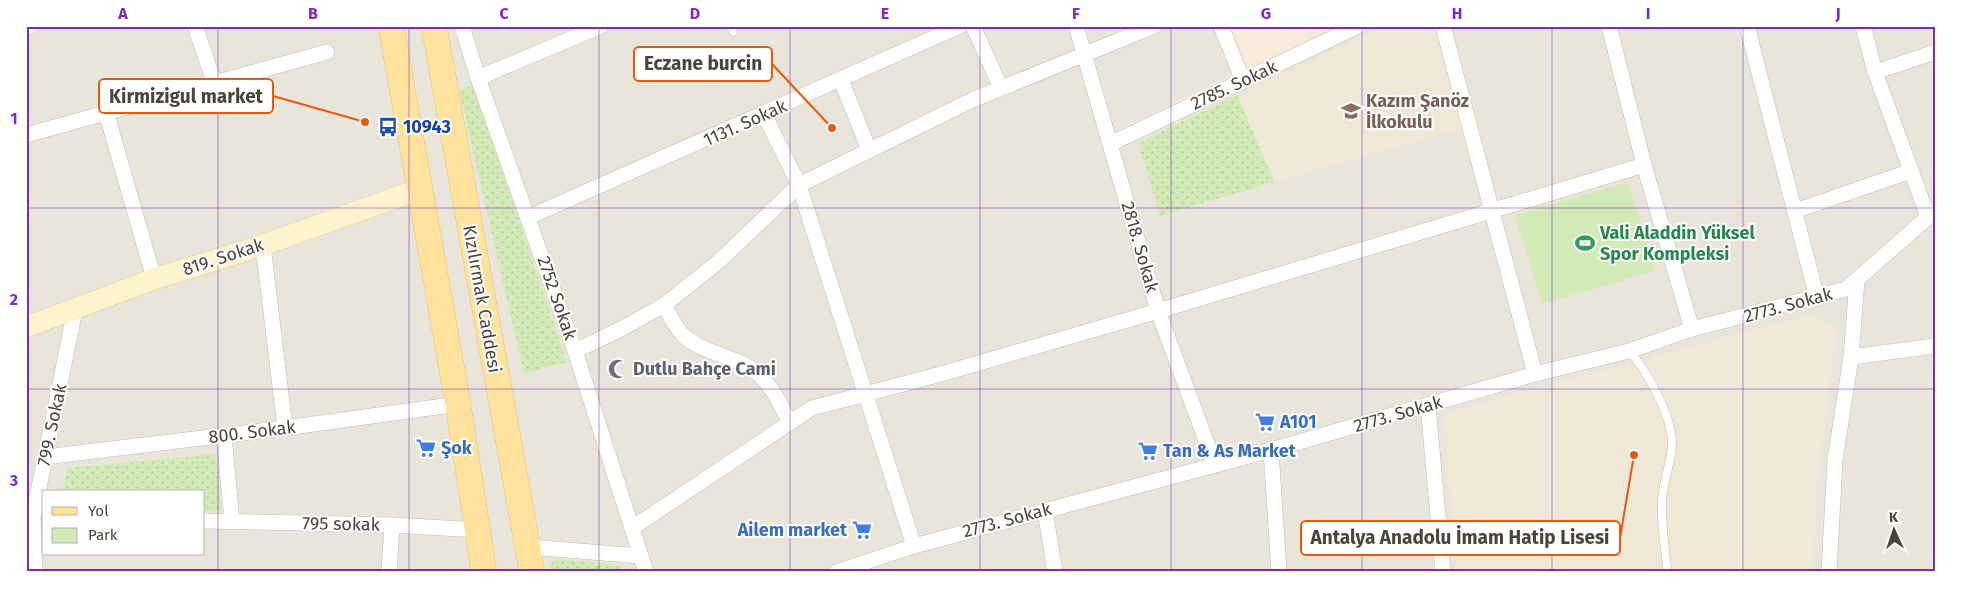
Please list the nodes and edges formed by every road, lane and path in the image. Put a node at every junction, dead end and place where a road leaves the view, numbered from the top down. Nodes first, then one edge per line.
1 (30, 26) edge
2 (195, 26) edge
3 (391, 26) edge
4 (434, 26) edge
5 (462, 26) edge
6 (601, 26) edge
7 (960, 26) edge
8 (973, 26) edge
9 (1076, 26) edge
10 (1154, 26) edge
11 (1221, 26) edge
12 (1358, 26) edge
13 (1443, 26) edge
14 (1609, 26) edge
15 (1747, 26) edge
16 (1862, 26) edge
17 (26, 28) edge
18 (327, 52) dead end
19 (1935, 52) edge
20 (1084, 54) junction
21 (1875, 72) junction
22 (478, 78) junction
23 (841, 80) junction
24 (1243, 81) junction
25 (214, 82) junction
26 (1001, 88) junction
27 (106, 112) junction
28 (764, 114) junction
29 (26, 135) edge
30 (1110, 144) junction
31 (869, 150) junction
32 (1644, 165) junction
33 (1911, 171) junction
34 (799, 185) junction
35 (420, 189) junction
36 (1492, 211) junction
37 (1795, 211) junction
38 (1931, 214) edge
39 (529, 217) junction
40 (263, 245) junction
41 (154, 279) junction
42 (1857, 280) junction
43 (1817, 298) junction
44 (664, 305) junction
45 (75, 310) junction
46 (1158, 311) junction
47 (26, 327) edge
48 (1692, 330) junction
49 (1935, 346) edge
50 (575, 351) junction
51 (1629, 351) junction
52 (1851, 358) junction
53 (1535, 374) junction
54 (866, 394) junction
55 (458, 404) junction
56 (1428, 405) junction
57 (790, 423) junction
58 (285, 428) junction
59 (224, 436) junction
60 (1272, 450) junction
61 (45, 457) junction
62 (1215, 465) junction
63 (1045, 510) junction
64 (34, 517) edge
65 (205, 521) edge
66 (232, 521) junction
67 (392, 525) junction
68 (632, 528) junction
69 (478, 530) junction
70 (914, 546) junction
71 (529, 547) junction
72 (641, 556) junction
73 (1667, 568) dead end
74 (35, 572) edge
75 (389, 572) edge
76 (484, 572) edge
77 (532, 572) edge
78 (646, 572) edge
79 (836, 572) edge
80 (1055, 572) edge
81 (1279, 572) edge
82 (1443, 572) edge
83 (1829, 572) edge

1 - 17 street
2 - 25 street
3 - 35 main road
4 - 71 main road, Kızılırmak Caddesi
5 - 22 street, 2752 Sokak
6 - 22 street
7 - 23 street, 1131. Sokak
8 - 26 street
9 - 20 street, 2818. Sokak
10 - 20 street
11 - 24 street
12 - 24 street, 2785. Sokak
13 - 36 street
14 - 32 street
15 - 37 street
16 - 21 street
18 - 25 street
19 - 21 street
20 - 26 street
20 - 30 street, 2818. Sokak
21 - 33 street
22 - 39 street, 2752 Sokak
23 - 28 street, 1131. Sokak
23 - 31 street
24 - 30 street, 2785. Sokak
25 - 27 street
26 - 31 street
27 - 29 street
27 - 41 street
28 - 34 street
28 - 39 street, 1131. Sokak
30 - 46 street, 2818. Sokak
31 - 34 street
32 - 36 street
32 - 48 street
33 - 37 street
33 - 38 street
34 - 44 street
34 - 54 street
35 - 40 street, 819. Sokak
35 - 55 main road
36 - 46 street
36 - 53 street
37 - 43 street
38 - 42 street, 2773. Sokak
39 - 50 street, 2752 Sokak
40 - 41 street, 819. Sokak
40 - 58 street
41 - 45 street, 819. Sokak
42 - 43 street, 2773. Sokak
42 - 52 street
43 - 48 street, 2773. Sokak
44 - 50 street
44 - 57 street
45 - 47 street, 819. Sokak
45 - 61 street, 799. Sokak
46 - 54 street
46 - 62 street, 2818. Sokak
48 - 51 street, 2773. Sokak
49 - 52 street
50 - 68 street, 2752 Sokak
51 - 53 street, 2773. Sokak
51 - 73 lane
52 - 83 street
53 - 56 street, 2773. Sokak
54 - 57 street
54 - 70 street
55 - 58 street, 800. Sokak
55 - 69 main road
56 - 60 street, 2773. Sokak
56 - 82 street
57 - 68 street
58 - 59 street, 800. Sokak
59 - 61 street, 800. Sokak
59 - 66 street
60 - 62 street, 2773. Sokak
60 - 81 street
61 - 64 street, 799. Sokak
62 - 63 street, 2773. Sokak
63 - 70 street, 2773. Sokak
63 - 80 street
64 - 74 street, 799. Sokak
65 - 66 street, 795 sokak
66 - 67 street, 795 sokak
67 - 69 street, 795 sokak
67 - 75 street
68 - 72 street, 2752 Sokak
69 - 76 main road
70 - 79 street, 2773. Sokak
71 - 72 street
71 - 77 main road, Kızılırmak Caddesi
72 - 78 street, 2752 Sokak

